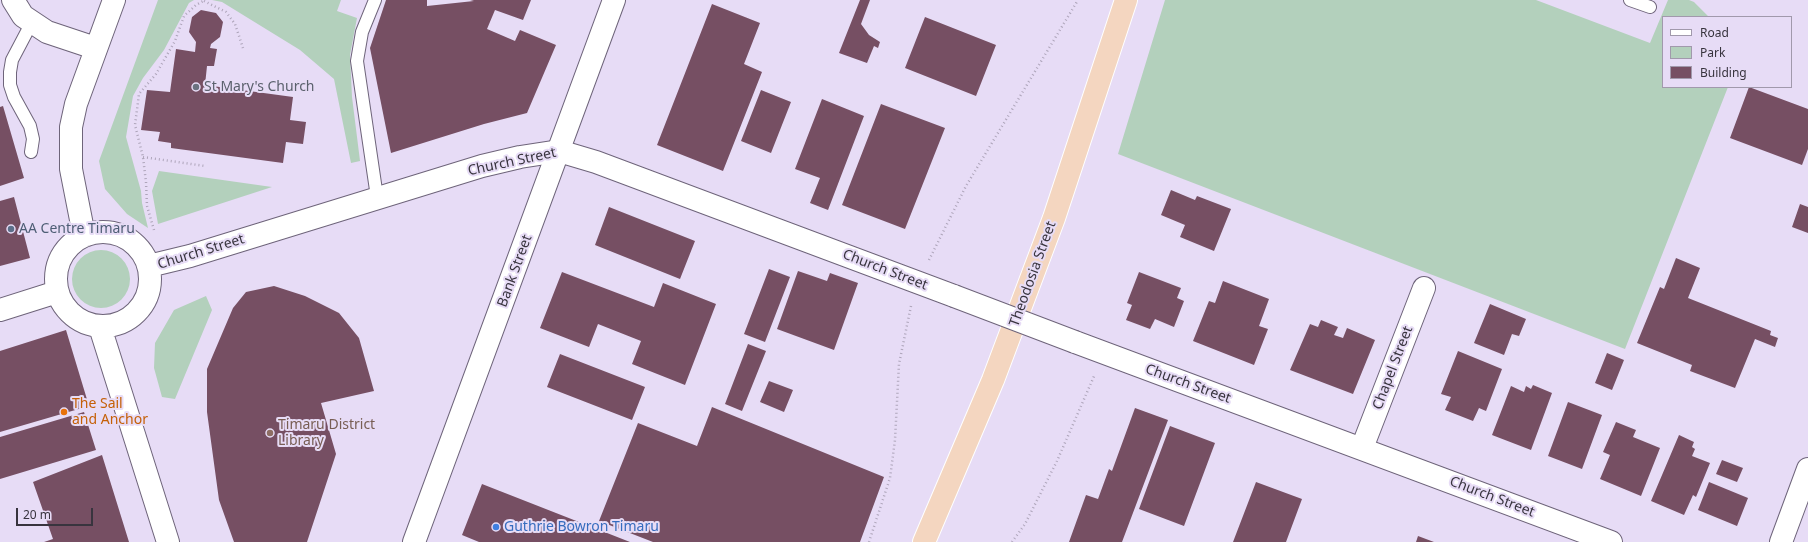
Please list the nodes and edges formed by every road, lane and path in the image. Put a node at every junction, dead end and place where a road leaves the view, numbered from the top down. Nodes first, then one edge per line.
1 (13, 0) edge
2 (114, 0) edge
3 (205, 0) edge
4 (375, 0) edge
5 (614, 0) edge
6 (1078, 0) edge
7 (1126, 0) edge
8 (1630, 0) edge
9 (1650, 7) dead end
10 (32, 22) junction
11 (95, 48) junction
12 (244, 48) dead end
13 (559, 151) junction
14 (31, 152) dead end
15 (143, 157) junction
16 (205, 166) dead end
17 (377, 197) junction
18 (154, 230) dead end
19 (86, 235) junction
20 (149, 268) junction
21 (917, 283) junction
22 (1424, 288) dead end
23 (57, 292) junction
24 (0, 310) edge
25 (100, 326) junction
26 (1103, 353) junction
27 (1362, 448) junction
28 (1808, 469) edge
29 (168, 542) edge
30 (414, 542) edge
31 (869, 542) edge
32 (924, 542) edge
33 (1012, 542) edge
34 (1611, 542) edge
35 (1781, 542) edge

1 - 10 street
2 - 11 street
3 - 12 path
3 - 15 path
4 - 17 lane
5 - 13 street, Bank Street
6 - 21 path
7 - 32 highway, Theodosia Street
8 - 9 lane
10 - 11 street
10 - 14 lane
11 - 19 street
13 - 17 street, Church Street
13 - 21 street, Church Street
13 - 30 street, Bank Street
15 - 16 path
15 - 18 path
17 - 20 street, Church Street
19 - 20 street, Church Street
19 - 23 street, Church Street
20 - 25 street, Church Street
21 - 26 street, Church Street, bridge
21 - 31 path
22 - 27 street, Chapel Street
23 - 24 street
23 - 25 street, Church Street
25 - 29 street
26 - 27 street, Church Street
26 - 33 path
27 - 34 street, Church Street
28 - 35 street

